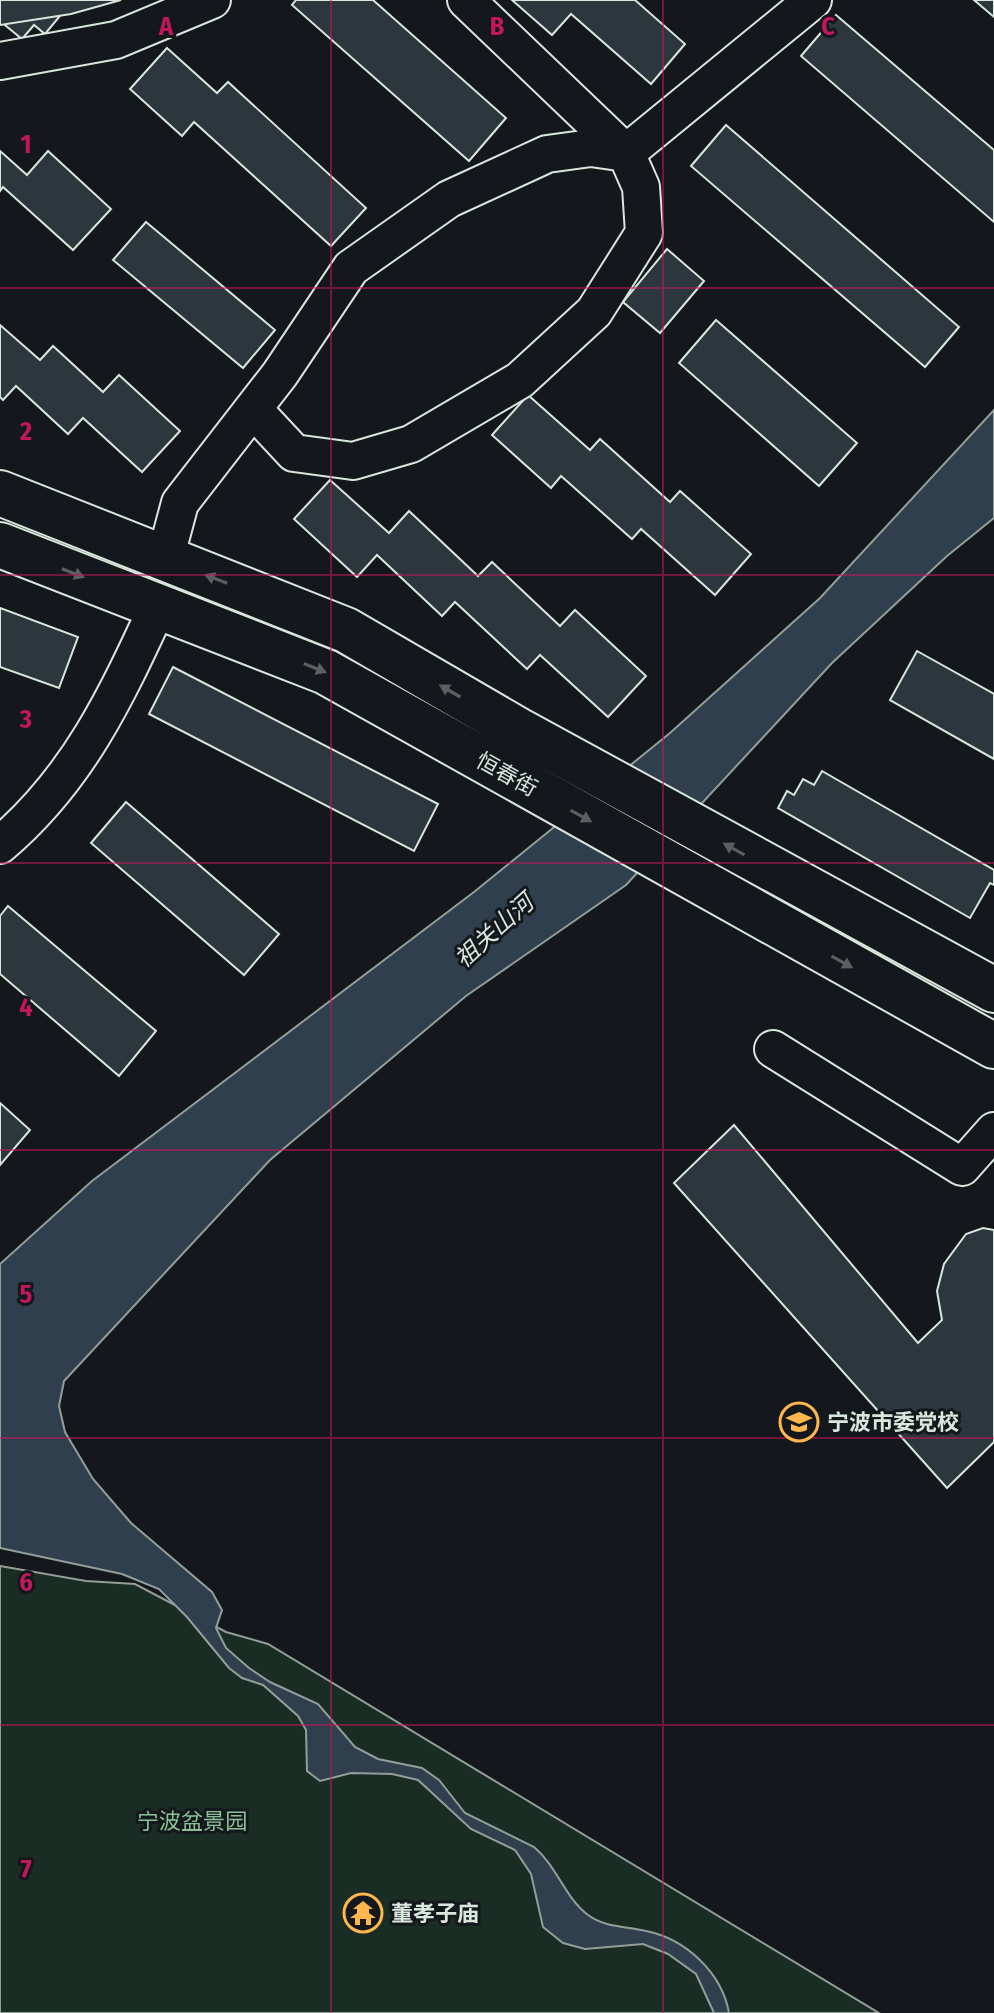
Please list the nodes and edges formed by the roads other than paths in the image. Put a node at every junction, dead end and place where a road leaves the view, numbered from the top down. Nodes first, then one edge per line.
1 (212, 0) edge
2 (466, 0) edge
3 (813, 0) edge
4 (0, 61) edge
5 (626, 153) junction
6 (253, 409) junction
7 (0, 493) edge
8 (0, 545) edge
9 (165, 559) junction
10 (158, 606) junction
11 (0, 845) edge
12 (994, 990) edge
13 (994, 1046) edge
14 (773, 1049) dead end
15 (994, 1131) edge

1 - 4 lane
2 - 5 lane
3 - 5 lane
5 - 6 lane
5 - 6 lane
6 - 9 lane
7 - 9 main road, 恒春街
8 -> 10 main road, 恒春街
12 -> 9 main road, 恒春街
10 - 11 lane
10 -> 13 main road, 恒春街
14 - 15 lane

